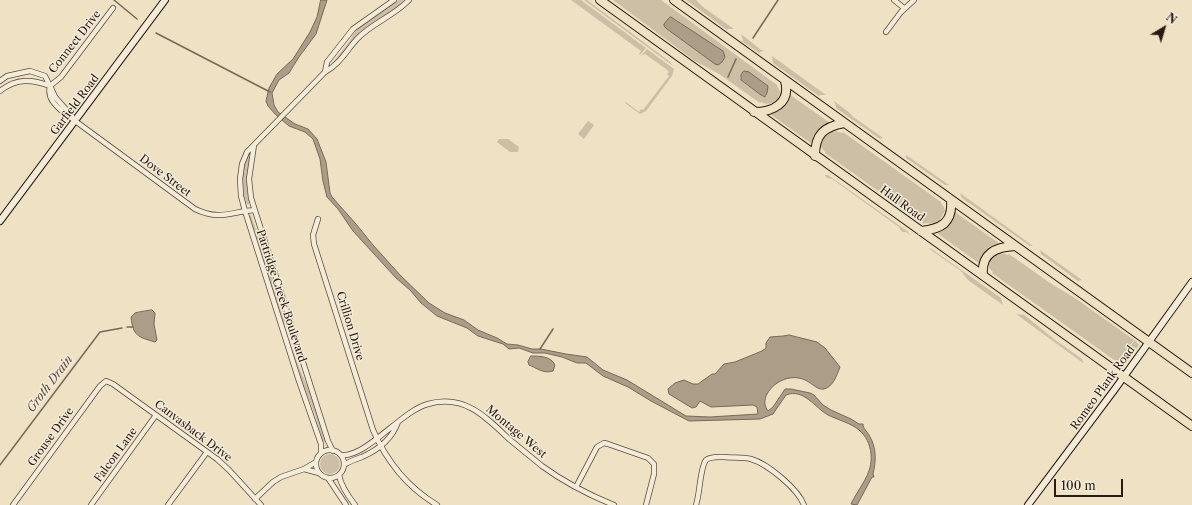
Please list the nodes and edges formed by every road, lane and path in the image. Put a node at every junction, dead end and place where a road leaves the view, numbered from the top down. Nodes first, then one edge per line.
1 (165, 0) edge
2 (394, 0) edge
3 (409, 0) edge
4 (600, 0) edge
5 (674, 0) edge
6 (894, 0) edge
7 (914, 0) edge
8 (112, 8) dead end
9 (904, 8) junction
10 (886, 32) dead end
11 (325, 72) junction
12 (0, 81) edge
13 (785, 81) junction
14 (50, 86) junction
15 (0, 91) edge
16 (754, 112) junction
17 (76, 120) junction
18 (844, 123) junction
19 (254, 146) junction
20 (815, 156) junction
21 (951, 200) junction
22 (254, 210) junction
23 (245, 211) junction
24 (1, 216) edge
25 (318, 219) dead end
26 (921, 231) junction
27 (1015, 246) junction
28 (983, 275) junction
29 (1192, 282) edge
30 (1150, 341) junction
31 (1192, 373) edge
32 (1124, 376) junction
33 (106, 381) joint
34 (156, 415) junction
35 (398, 422) junction
36 (1192, 426) edge
37 (377, 438) junction
38 (380, 446) junction
39 (333, 450) junction
40 (207, 452) junction
41 (322, 453) junction
42 (341, 455) junction
43 (316, 462) junction
44 (344, 465) junction
45 (304, 469) junction
46 (319, 473) junction
47 (340, 475) junction
48 (328, 478) junction
49 (576, 487) junction
50 (255, 499) junction
51 (13, 505) edge
52 (91, 505) edge
53 (168, 505) edge
54 (261, 505) edge
55 (346, 505) edge
56 (355, 505) edge
57 (437, 505) edge
58 (614, 505) edge
59 (646, 505) edge
60 (696, 505) edge
61 (804, 505) edge
62 (1028, 505) edge

1 - 17 main road, Garfield Road
2 - 11 street, Partridge Creek Boulevard
3 - 11 street, Partridge Creek Boulevard
4 - 16 highway, Hall Road
5 - 13 highway
6 - 9 street
7 - 9 street
8 - 14 street, Connect Drive
9 - 10 street
11 - 19 street, Partridge Creek Boulevard
12 - 14 street
13 - 16 highway
13 - 18 highway
14 - 15 street
14 - 17 street, Dove Street
16 - 20 highway, Hall Road
17 - 23 street, Dove Street
17 - 24 main road, Garfield Road
18 - 20 highway
18 - 21 highway
19 - 22 street, Partridge Creek Boulevard
19 - 23 street, Partridge Creek Boulevard
20 - 26 highway, Hall Road
21 - 26 highway
21 - 27 highway
22 - 23 street, Dove Street
22 - 39 street, Partridge Creek Boulevard
23 - 41 street, Partridge Creek Boulevard
25 - 37 street, Crillion Drive
26 - 28 highway, Hall Road
27 - 28 highway
27 - 30 highway
28 - 32 highway, Hall Road
29 - 30 main road, Romeo Plank Road
30 - 31 highway
30 - 32 main road, Romeo Plank Road
32 - 36 highway, Hall Road
32 - 62 main road, Romeo Plank Road
33 - 34 street, Canvasback Drive
33 - 51 street, Grouse Drive
34 - 40 street, Canvasback Drive
34 - 52 street, Falcon Lane
35 - 37 street, Montage West
35 - 38 street, Montage West
35 - 49 street, Montage West
37 - 38 street, Crillion Drive
37 - 42 street, Montage West
38 - 44 street, Montage West
38 - 57 street, Crillion Drive
39 - 41 street
39 - 42 street
40 - 50 street, Canvasback Drive
40 - 53 street
41 - 43 street
42 - 44 street
43 - 45 street
43 - 46 street
44 - 47 street
45 - 46 street
45 - 50 street
46 - 48 street
47 - 48 street
47 - 56 street
48 - 55 street
49 - 58 street, Montage West
49 - 59 street
50 - 54 street, Canvasback Drive
60 - 61 street

